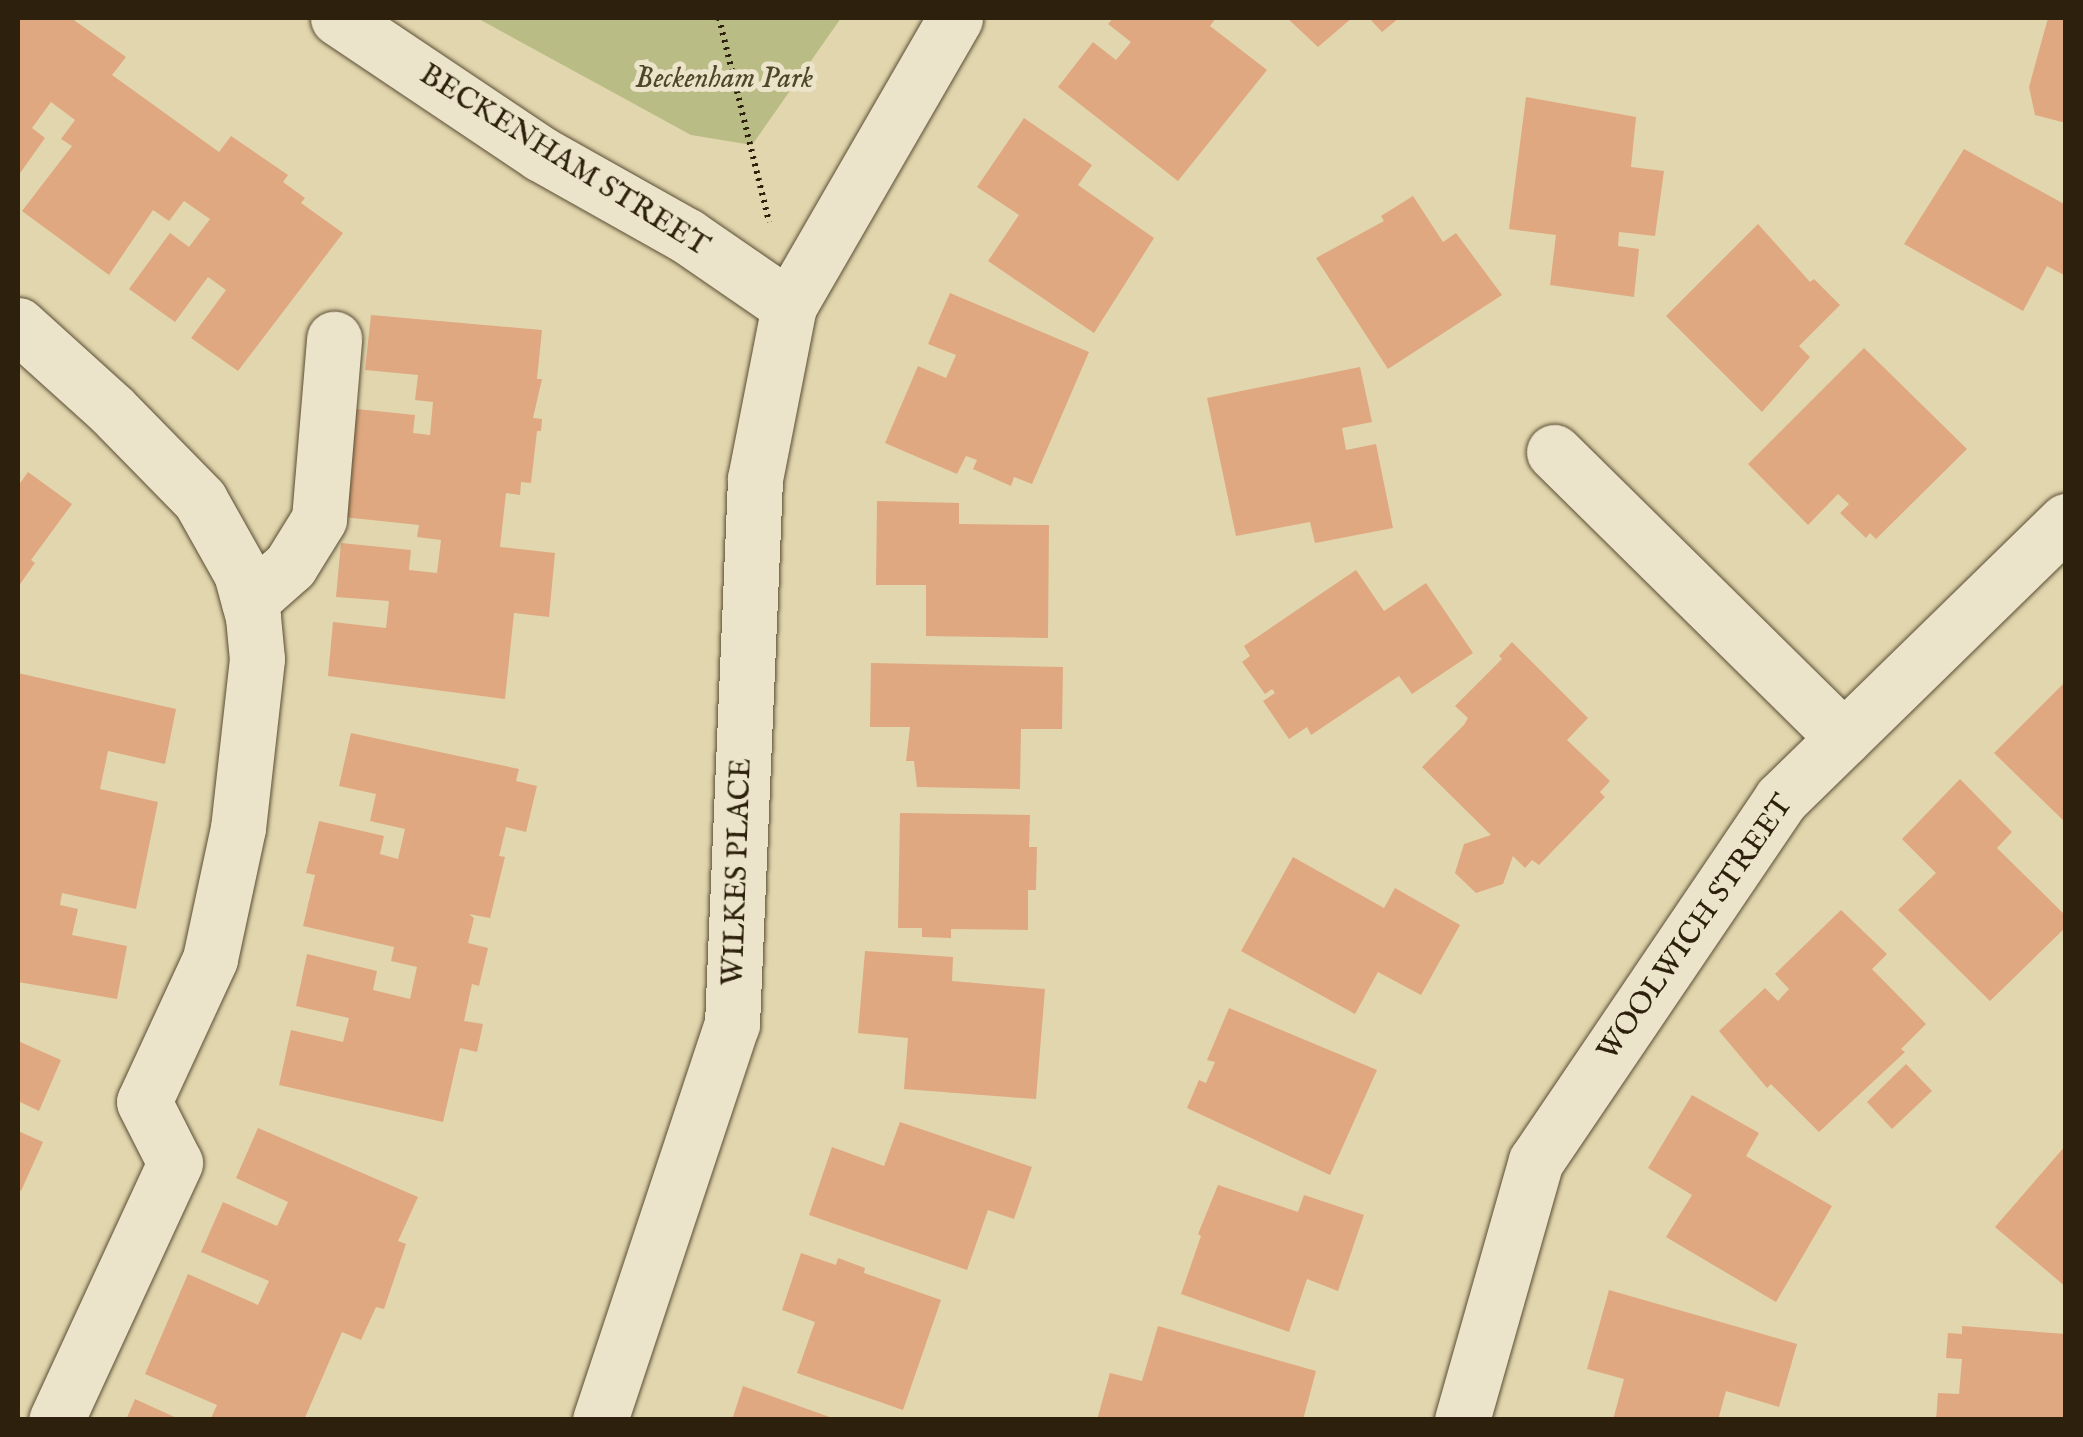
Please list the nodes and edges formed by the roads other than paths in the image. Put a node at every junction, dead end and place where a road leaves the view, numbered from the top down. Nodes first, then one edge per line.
1 (338, 18) edge
2 (955, 18) edge
3 (789, 306) junction
4 (18, 325) edge
5 (334, 339) dead end
6 (1554, 452) dead end
7 (2066, 521) edge
8 (250, 602) junction
9 (1844, 738) junction
10 (56, 1420) edge
11 (600, 1420) edge
12 (1462, 1420) edge

1 - 3 street, BECKENHAM STREET
2 - 3 street, WILKES PLACE
3 - 11 street, WILKES PLACE
4 - 8 street
5 - 8 street
6 - 9 street
7 - 9 street, WOOLWICH STREET
8 - 10 street
9 - 12 street, WOOLWICH STREET

